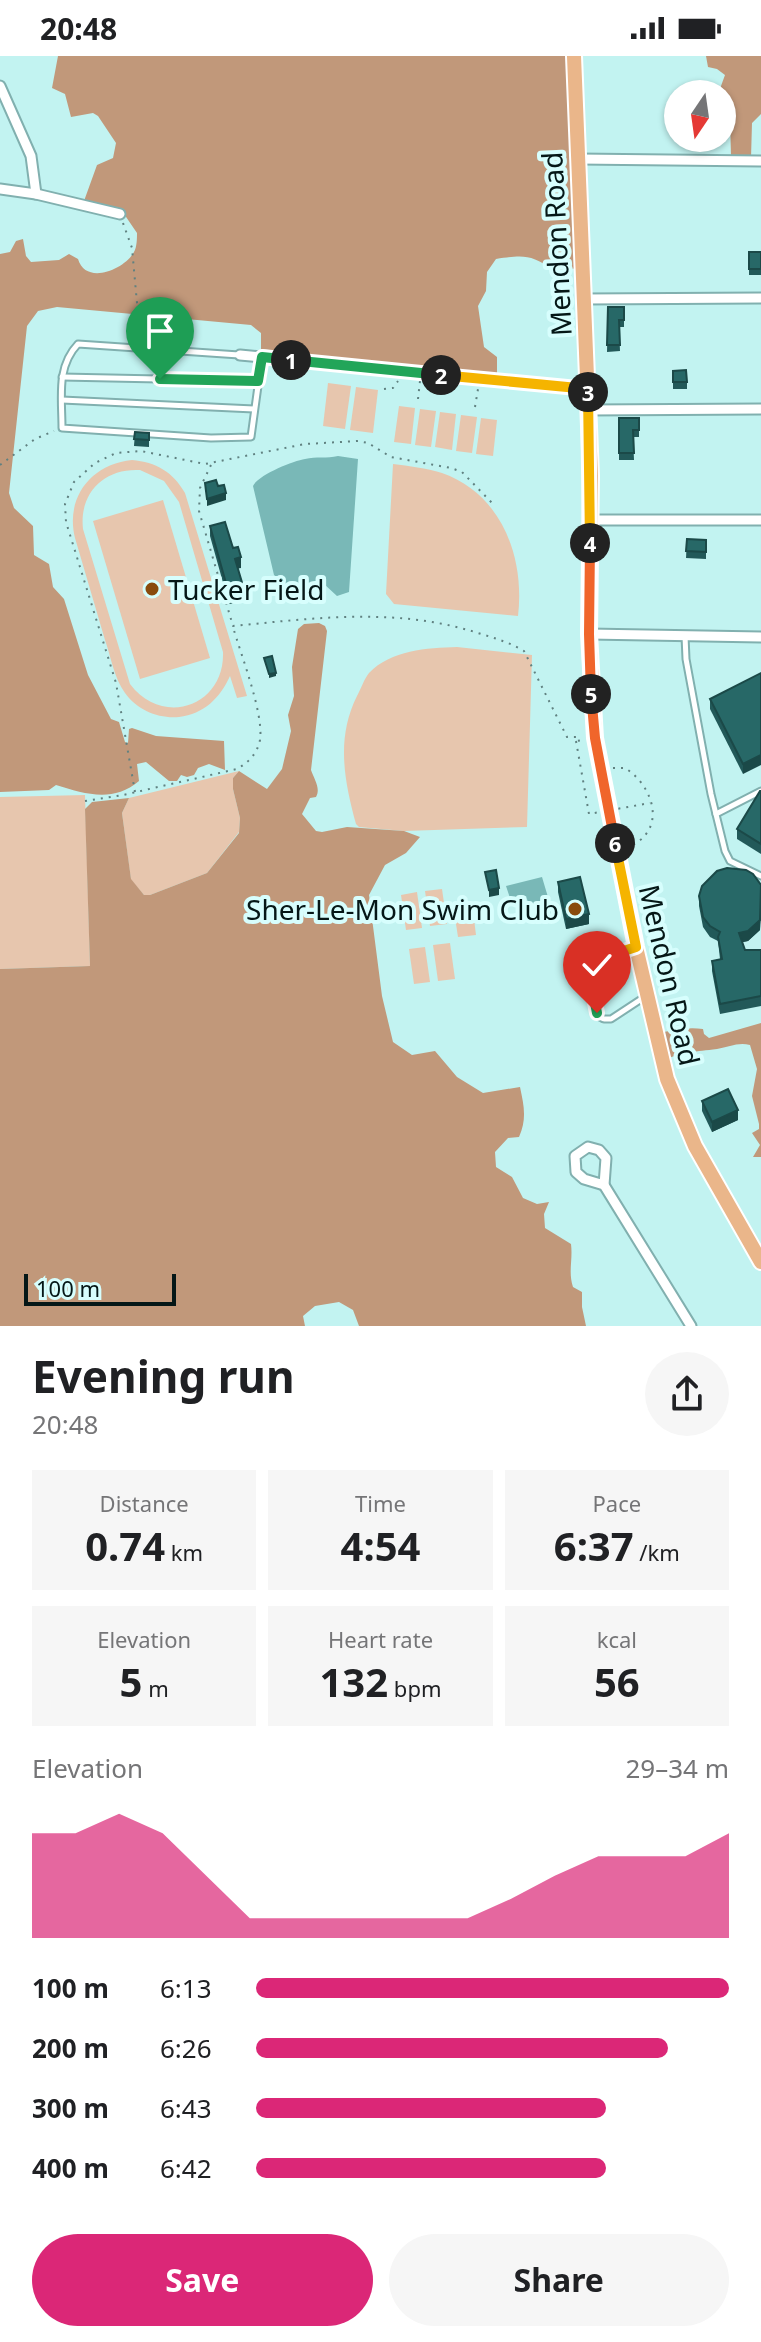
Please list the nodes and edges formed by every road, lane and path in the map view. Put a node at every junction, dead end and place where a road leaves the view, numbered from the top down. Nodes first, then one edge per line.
1 (574, 56) edge
2 (0, 86) edge
3 (578, 159) junction
4 (761, 161) edge
5 (0, 189) edge
6 (36, 194) junction
7 (120, 214) joint
8 (761, 298) edge
9 (584, 299) junction
10 (152, 349) junction
11 (240, 355) joint
12 (262, 357) junction
13 (62, 377) junction
14 (399, 379) dead end
15 (258, 381) junction
16 (420, 381) dead end
17 (478, 388) dead end
18 (384, 389) dead end
19 (588, 389) junction
20 (418, 399) dead end
21 (62, 400) junction
22 (475, 407) dead end
23 (254, 409) junction
24 (761, 409) edge
25 (588, 410) junction
26 (62, 428) junction
27 (251, 437) junction
28 (250, 454) junction
29 (213, 463) junction
30 (0, 465) edge
31 (494, 505) dead end
32 (591, 520) junction
33 (761, 520) edge
34 (233, 626) junction
35 (589, 634) junction
36 (685, 635) junction
37 (761, 637) edge
38 (586, 739) dead end
39 (576, 741) junction
40 (608, 768) dead end
41 (761, 791) edge
42 (135, 792) junction
43 (85, 801) dead end
44 (650, 803) junction
45 (716, 814) junction
46 (623, 848) dead end
47 (761, 876) edge
48 (636, 947) junction
49 (647, 995) junction
50 (604, 1185) junction
51 (756, 1245) edge
52 (761, 1262) edge
53 (691, 1326) edge

1 - 3 main road, Mendon Road
2 - 6 street
3 - 4 street
3 - 9 main road, Mendon Road
5 - 6 street
6 - 7 street
7 - 10 path
8 - 9 street
9 - 19 main road, Mendon Road
10 - 11 lane
10 - 13 lane
11 - 12 street
12 - 15 lane
12 - 19 street
13 - 15 lane
13 - 21 lane
14 - 18 path
15 - 23 lane
16 - 20 path
17 - 22 path
19 - 25 main road, Mendon Road
21 - 23 lane
21 - 26 lane
23 - 27 lane
24 - 25 street
25 - 32 main road, Mendon Road
26 - 27 lane
26 - 30 path
27 - 28 path
28 - 29 path
28 - 31 path
29 - 34 path
29 - 42 path
32 - 33 street
32 - 35 main road, Mendon Road
34 - 39 path
34 - 42 path
35 - 36 street
35 - 48 main road, Mendon Road
36 - 37 street
36 - 45 lane
38 - 39 path
39 - 44 path, bridge
40 - 44 path
41 - 45 lane
42 - 43 path
44 - 46 path
45 - 47 lane
48 - 49 main road, Mendon Road
48 - 49 lane
49 - 51 main road, Mendon Road
50 - 50 street
50 - 53 street
51 - 52 main road, Mendon Road

